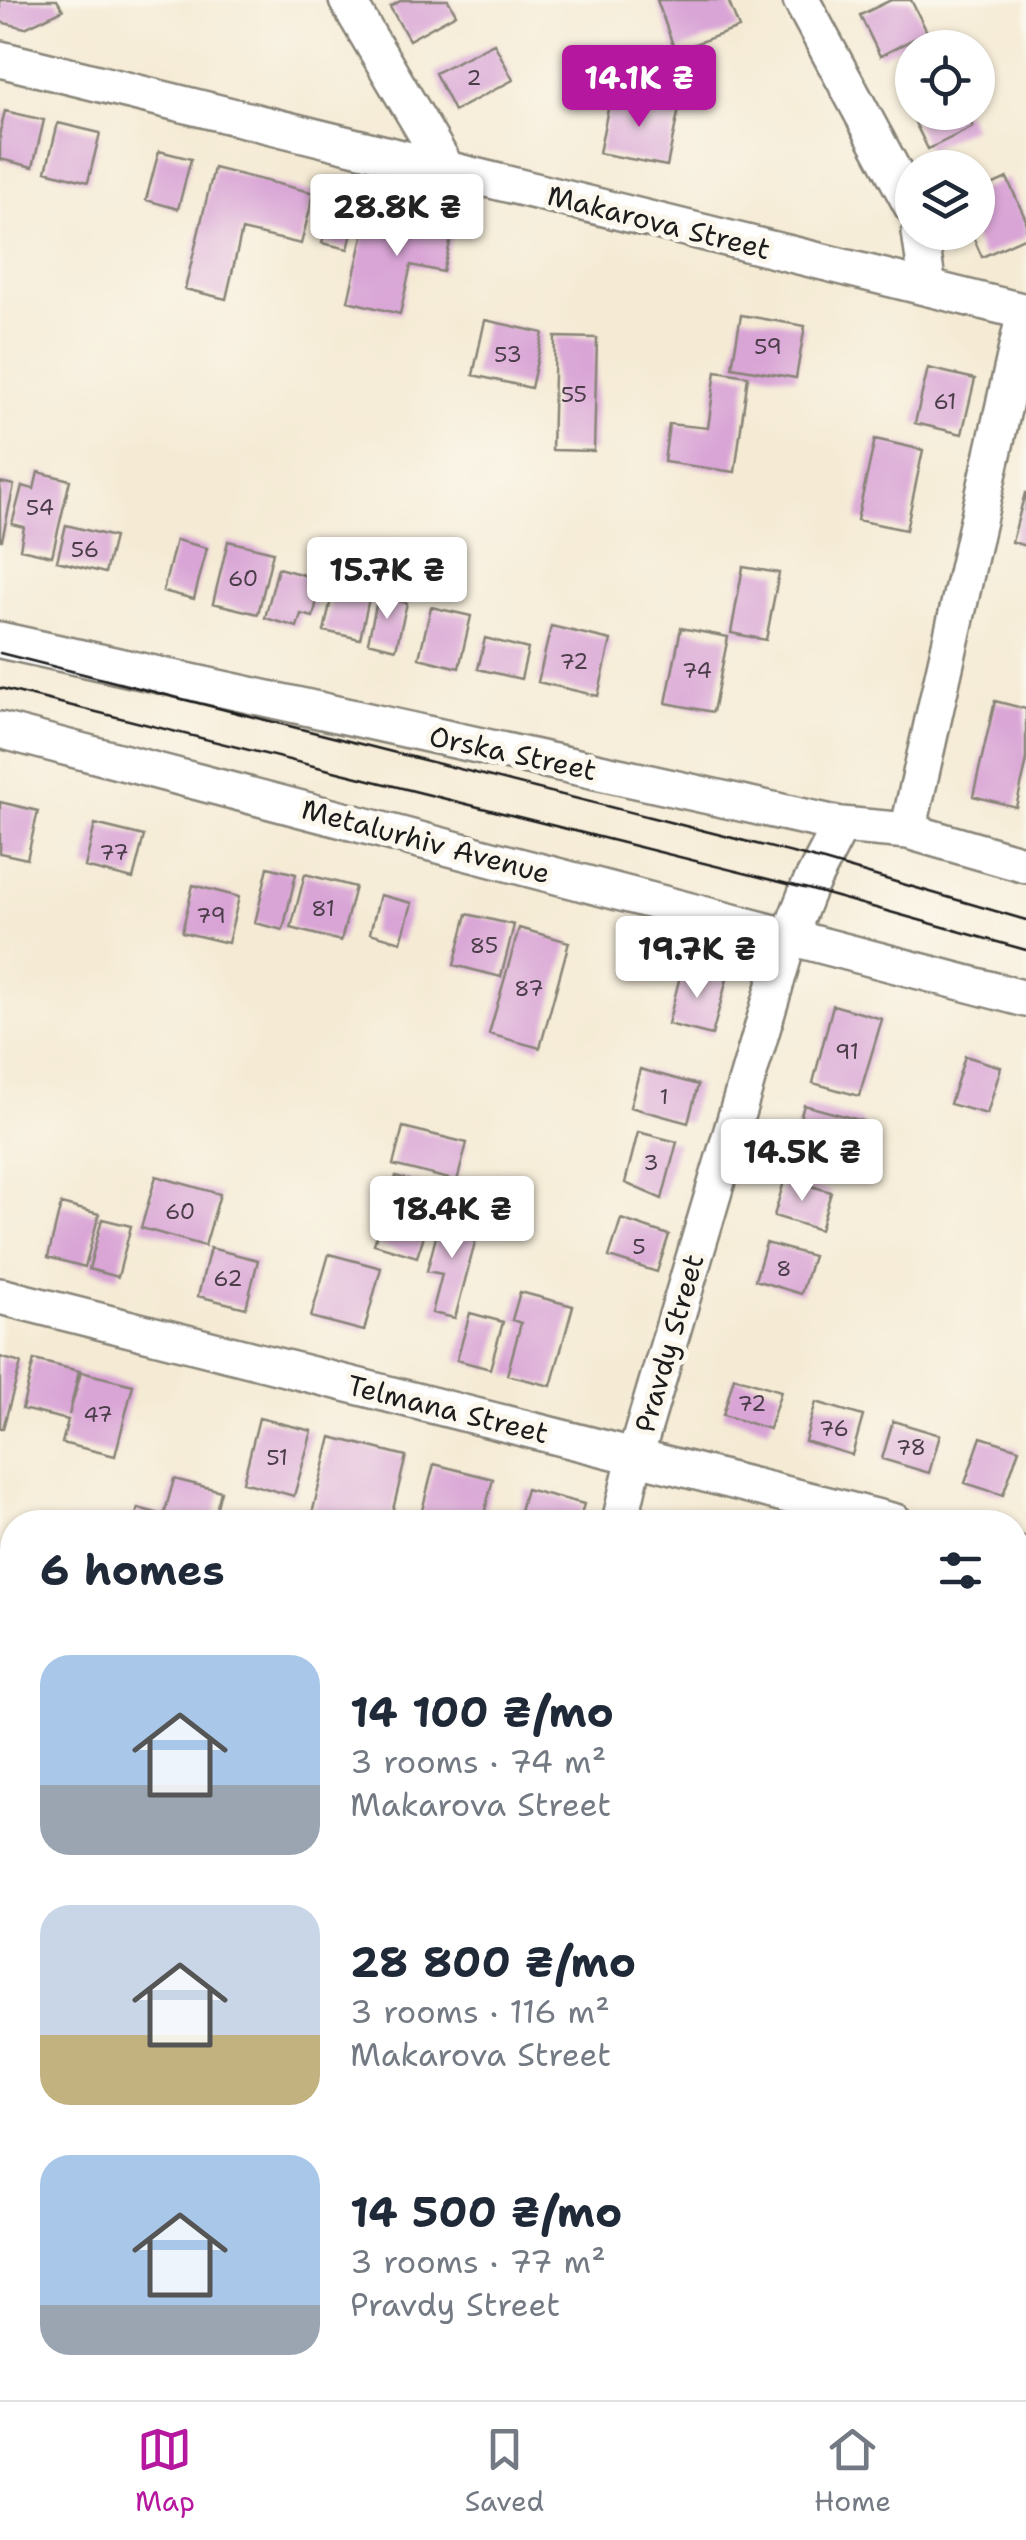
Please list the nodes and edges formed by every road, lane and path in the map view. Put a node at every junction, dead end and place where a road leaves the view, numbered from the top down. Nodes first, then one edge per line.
1 (347, 0) edge
2 (800, 0) edge
3 (0, 59) edge
4 (448, 171) junction
5 (895, 175) edge
6 (923, 250) edge
7 (928, 288) junction
8 (1026, 312) edge
9 (0, 640) edge
10 (0, 730) edge
11 (841, 825) junction
12 (908, 832) junction
13 (1026, 865) edge
14 (790, 935) junction
15 (1026, 999) edge
16 (0, 1296) edge
17 (635, 1456) junction
18 (623, 1510) edge
19 (848, 1510) edge

1 - 4 street
2 - 5 street
3 - 4 street, Makarova Street
4 - 7 street, Makarova Street
6 - 7 street
7 - 8 street, Makarova Street
8 - 12 street
9 - 11 street, Orska Street
10 - 14 street, Metalurhiv Avenue
11 - 12 street, Orska Street
11 - 14 street, Pravdy Street
12 - 13 street, Orska Street
14 - 15 street, Metalurhiv Avenue
14 - 17 street, Pravdy Street
16 - 17 street, Telmana Street
17 - 18 street, Pravdy Street
17 - 19 street, Telmana Street

